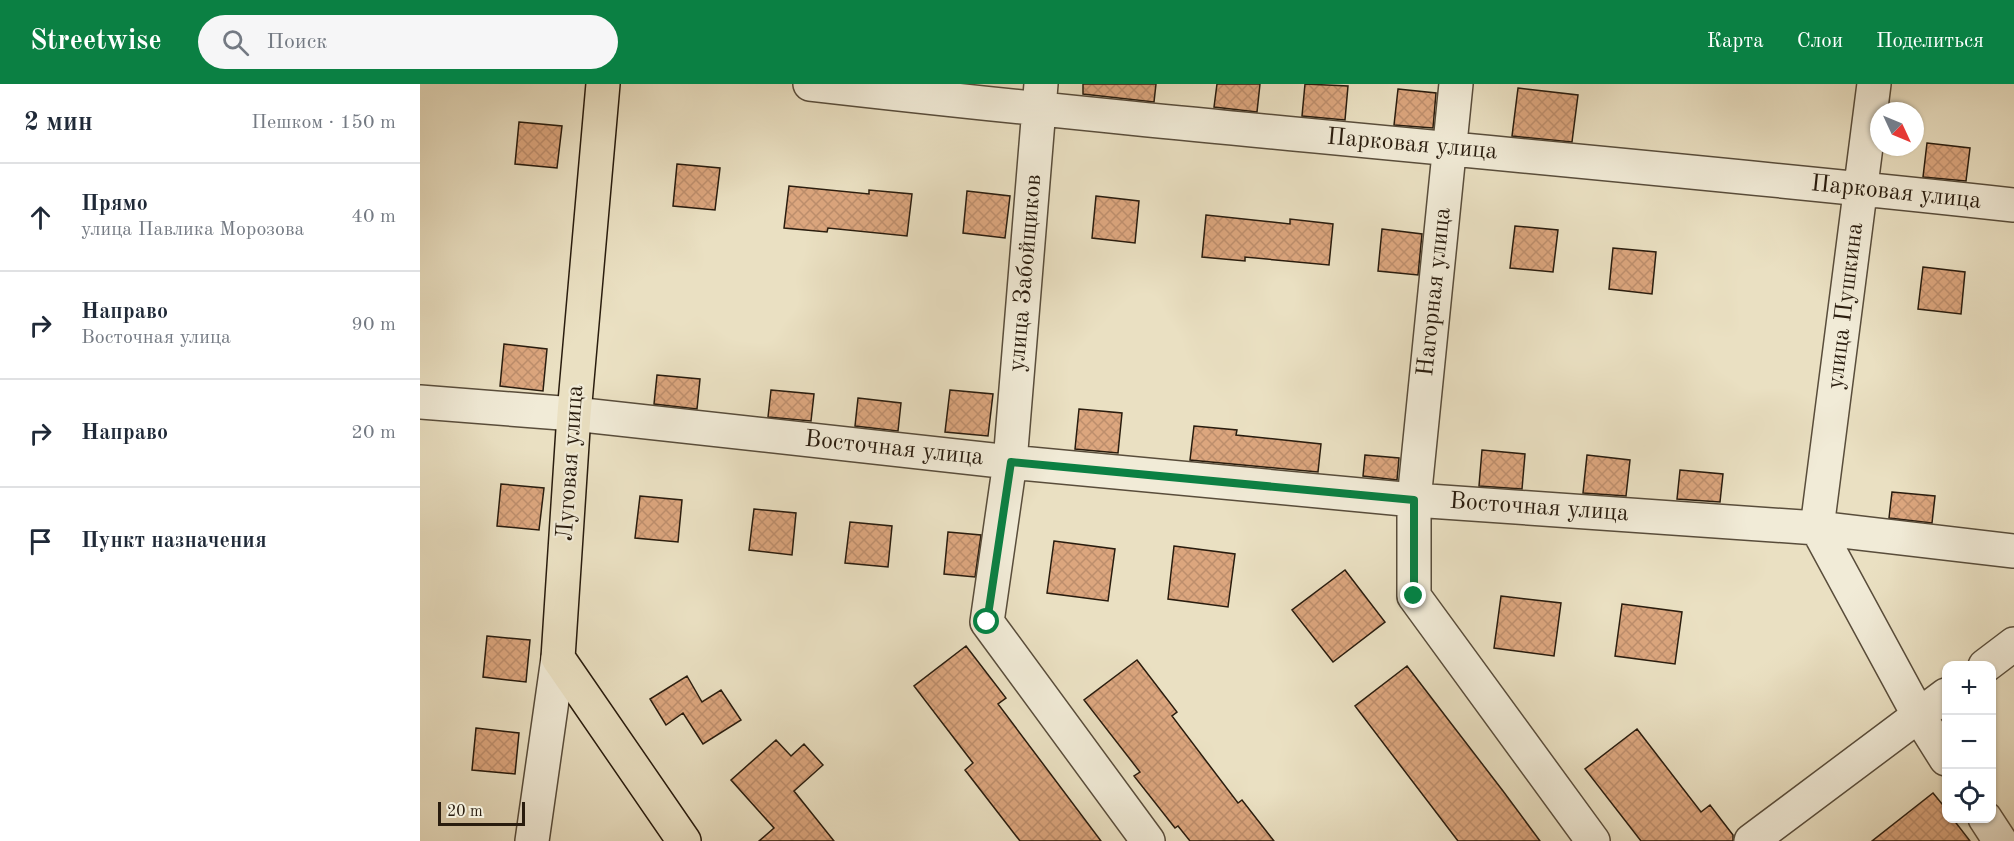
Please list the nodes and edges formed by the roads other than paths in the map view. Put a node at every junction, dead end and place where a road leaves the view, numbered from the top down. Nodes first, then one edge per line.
1 (603, 84) edge
2 (810, 84) edge
3 (1456, 84) edge
4 (1874, 84) edge
5 (1040, 97) edge
6 (1450, 148) junction
7 (1861, 189) junction
8 (2014, 205) edge
9 (420, 402) edge
10 (574, 414) junction
11 (1011, 462) junction
12 (1414, 500) junction
13 (1817, 528) junction
14 (2014, 551) edge
15 (2014, 644) edge
16 (558, 658) junction
17 (1992, 661) edge
18 (1942, 699) edge
19 (1919, 716) junction
20 (1942, 751) edge
21 (1988, 823) edge
22 (532, 841) edge
23 (684, 841) edge
24 (1148, 841) edge
25 (1593, 841) edge
26 (1751, 841) edge
27 (2000, 841) edge

1 - 10 main road, Луговая улица
2 - 5 street, Парковая улица
3 - 6 street, Нагорная улица
4 - 7 street, улица Пушкина
5 - 6 street, Парковая улица
5 - 11 street, улица Забойщиков
6 - 7 street, Парковая улица
6 - 12 street, Нагорная улица
7 - 8 street, Парковая улица
7 - 13 street, улица Пушкина
9 - 10 street, Восточная улица
10 - 11 street, Восточная улица
10 - 16 main road, Луговая улица
11 - 12 street, Восточная улица
11 - 24 street, улица Забойщиков
12 - 13 street, Восточная улица
12 - 25 street, Нагорная улица
13 - 14 street, Восточная улица
13 - 19 street
15 - 17 street
16 - 22 street, Луговая улица
16 - 23 main road
18 - 19 street
19 - 20 street
19 - 26 street
21 - 27 street

